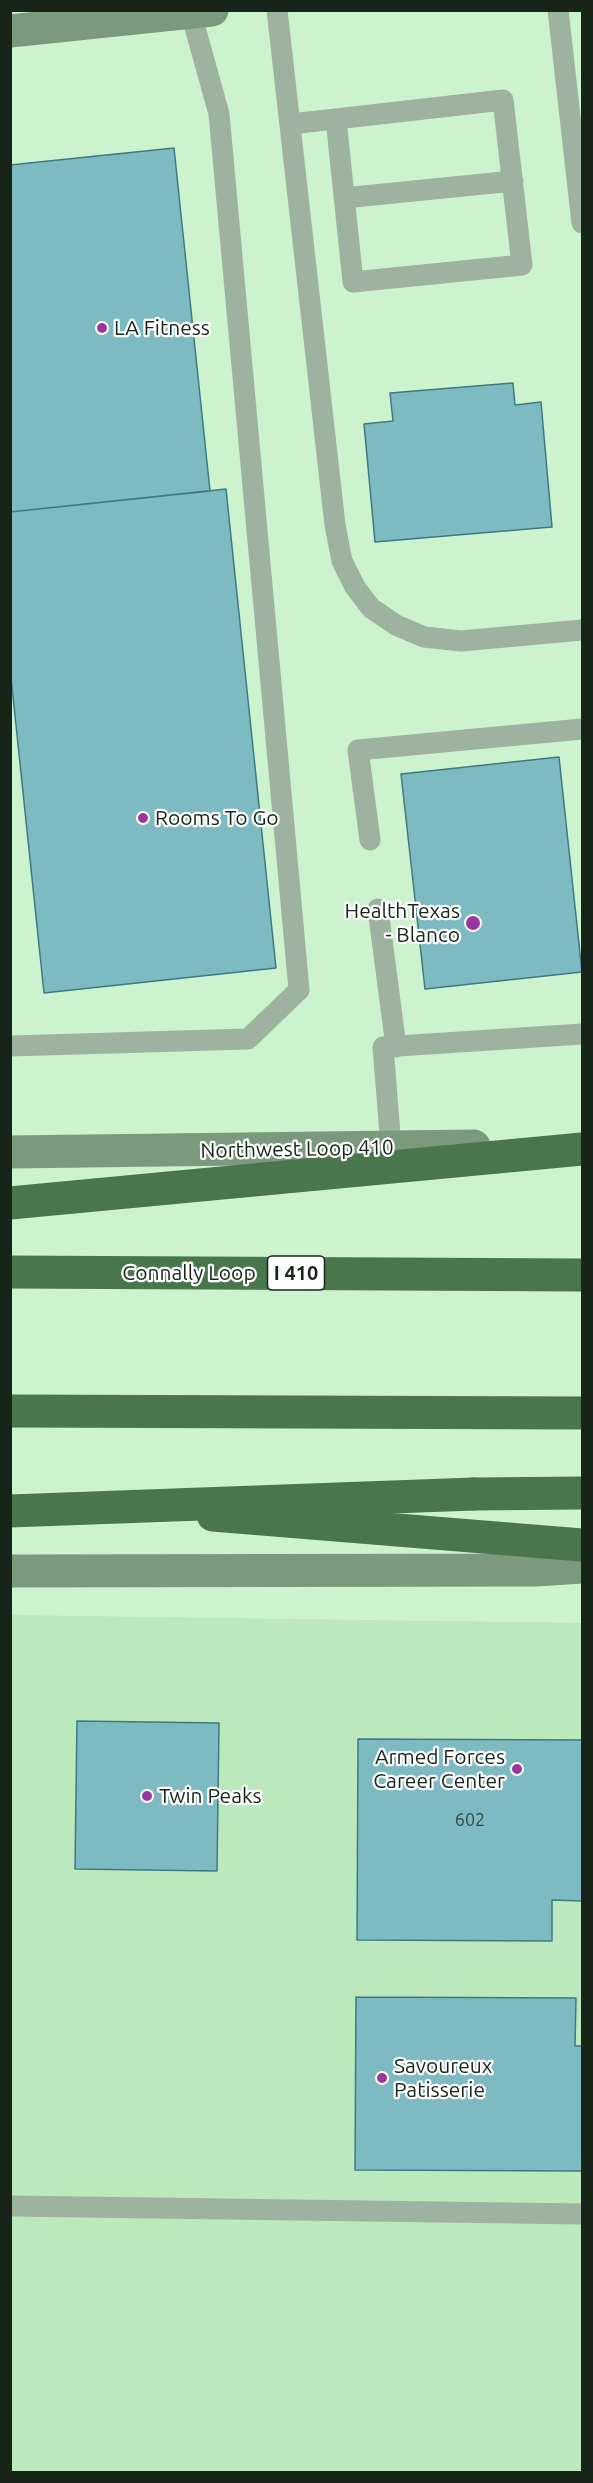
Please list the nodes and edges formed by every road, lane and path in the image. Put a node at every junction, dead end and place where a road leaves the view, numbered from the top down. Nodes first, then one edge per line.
1 (278, 10) edge
2 (558, 10) edge
3 (202, 12) edge
4 (12, 24) edge
5 (336, 119) junction
6 (290, 124) junction
7 (513, 181) junction
8 (344, 198) junction
9 (582, 223) edge
10 (582, 630) edge
11 (582, 729) edge
12 (370, 840) dead end
13 (378, 909) dead end
14 (582, 1034) edge
15 (10, 1046) edge
16 (396, 1047) junction
17 (582, 1144) edge
18 (391, 1147) junction
19 (582, 1149) edge
20 (10, 1152) edge
21 (10, 1203) edge
22 (10, 1272) edge
23 (582, 1275) edge
24 (10, 1411) edge
25 (582, 1413) edge
26 (582, 1493) edge
27 (10, 1498) edge
28 (10, 1511) edge
29 (582, 1545) edge
30 (582, 1567) edge
31 (10, 1571) edge
32 (10, 2206) edge
33 (582, 2214) edge

1 - 6 lane
2 - 9 lane
3 - 4 main road
3 - 15 lane
5 - 6 lane
5 - 7 lane
5 - 8 lane
6 - 10 lane
7 - 8 lane
7 - 8 lane
11 - 12 lane
13 - 16 lane
14 - 16 lane
16 - 18 lane
17 - 18 main road, Northwest Loop 410
18 - 20 main road, Northwest Loop 410
19 - 21 highway
22 - 23 highway, Connally Loop / I 410
24 - 25 highway
26 - 28 highway, bridge
27 - 29 highway
30 - 31 main road
32 - 33 lane

